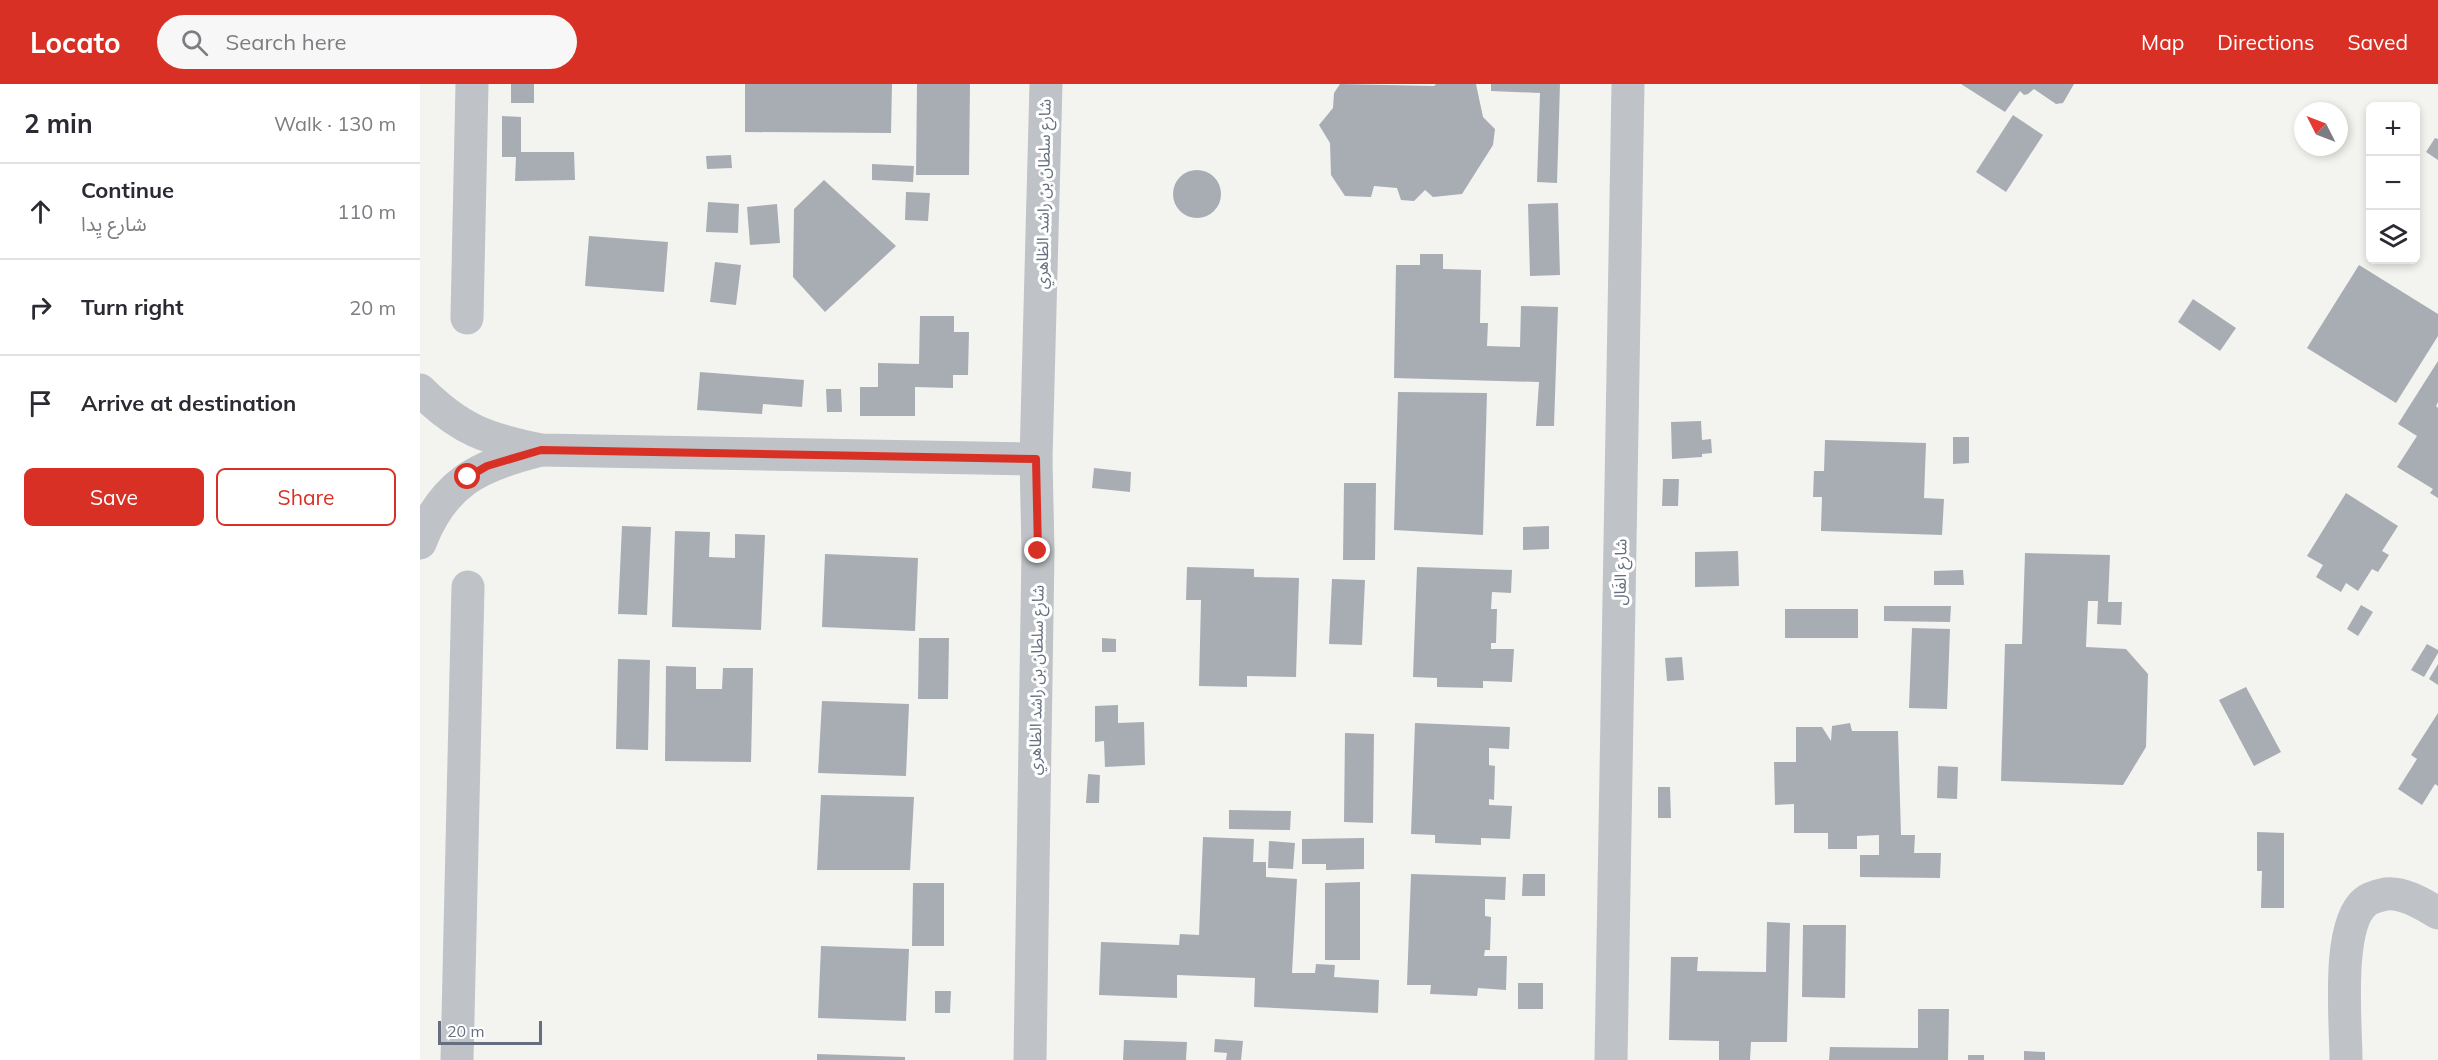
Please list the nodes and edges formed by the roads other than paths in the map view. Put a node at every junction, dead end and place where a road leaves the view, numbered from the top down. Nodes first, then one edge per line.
1 (472, 84) edge
2 (1046, 84) edge
3 (1628, 84) edge
4 (467, 318) dead end
5 (420, 390) edge
6 (541, 450) junction
7 (1036, 459) junction
8 (420, 543) edge
9 (468, 587) dead end
10 (2438, 913) edge
11 (457, 1060) edge
12 (1030, 1060) edge
13 (1611, 1060) edge
14 (2346, 1060) edge

1 - 4 street
2 - 7 street, شارع سلطان بن راشد الظاهري
3 - 13 street, شارع الفَال
5 - 6 street
6 - 7 street
6 - 8 street
7 - 12 street, شارع سلطان بن راشد الظاهري
9 - 11 street
10 - 14 street

